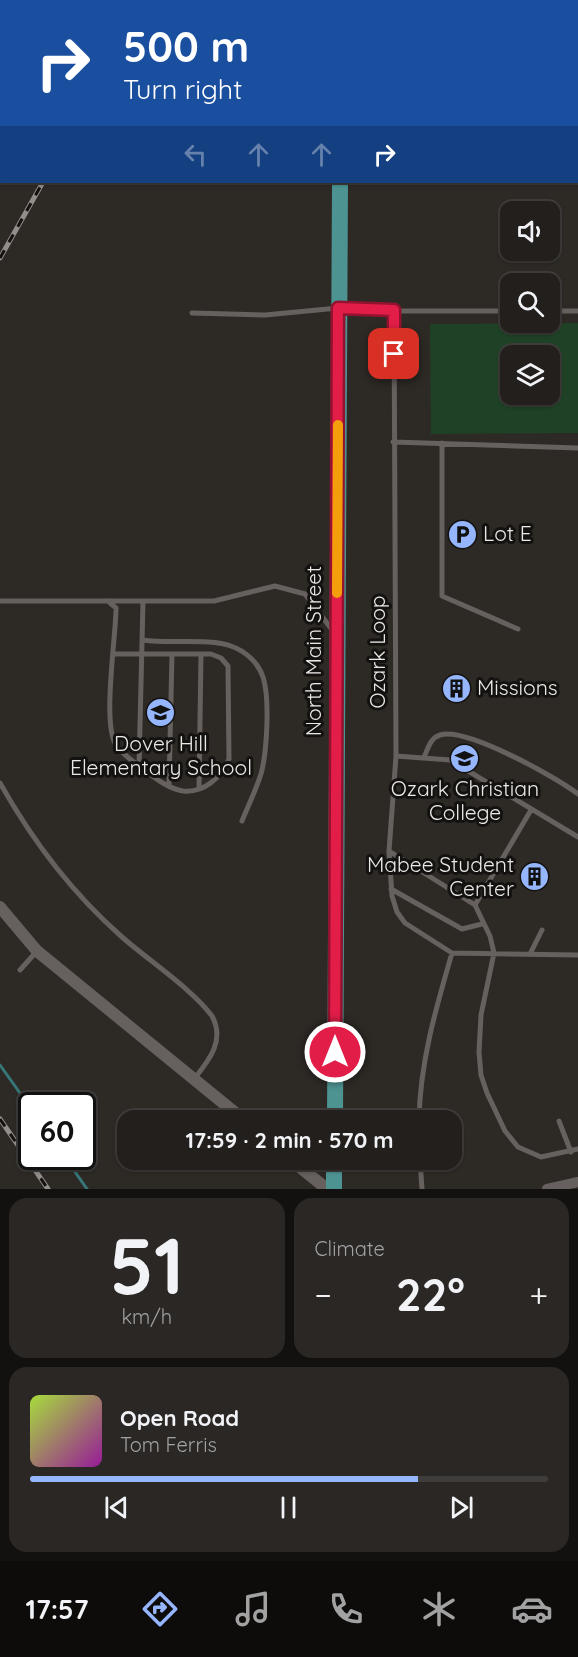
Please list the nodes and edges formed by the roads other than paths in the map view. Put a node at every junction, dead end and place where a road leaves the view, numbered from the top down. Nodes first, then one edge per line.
1 (340, 183) edge
2 (338, 308) junction
3 (394, 310) junction
4 (500, 311) edge
5 (560, 311) edge
6 (578, 311) edge
7 (192, 314) dead end
8 (393, 442) junction
9 (442, 443) junction
10 (578, 448) edge
11 (0, 601) edge
12 (108, 601) junction
13 (143, 601) junction
14 (518, 629) dead end
15 (337, 638) junction
16 (143, 640) junction
17 (114, 654) junction
18 (143, 654) junction
19 (172, 654) junction
20 (201, 654) junction
21 (396, 756) junction
22 (424, 757) junction
23 (140, 766) junction
24 (0, 783) edge
25 (169, 786) junction
26 (199, 789) junction
27 (578, 794) edge
28 (531, 810) junction
29 (242, 821) dead end
30 (578, 837) edge
31 (389, 851) junction
32 (390, 889) junction
33 (475, 905) junction
34 (0, 908) edge
35 (482, 924) junction
36 (542, 930) dead end
37 (37, 951) junction
38 (452, 953) junction
39 (494, 953) junction
40 (530, 954) junction
41 (578, 955) edge
42 (20, 970) dead end
43 (194, 1080) junction
44 (232, 1110) edge
45 (335, 1110) edge
46 (419, 1110) edge
47 (559, 1121) dead end
48 (578, 1149) edge
49 (571, 1152) junction
50 (303, 1170) edge
51 (334, 1170) edge
52 (421, 1170) edge
53 (578, 1182) edge
54 (327, 1189) edge
55 (334, 1189) edge
56 (422, 1189) edge
57 (547, 1189) edge

1 - 2 main road, North Main Street
2 - 3 lane
2 - 7 lane
2 - 15 main road, North Main Street
3 - 4 lane
3 - 8 lane, Ozark Loop
5 - 6 lane
8 - 9 lane
8 - 21 lane, Ozark Loop
9 - 10 lane
9 - 14 lane
11 - 12 lane
12 - 13 lane
12 - 17 lane
13 - 15 lane
13 - 16 lane
15 - 45 main road, North Main Street
16 - 18 lane
16 - 29 lane
17 - 18 lane
17 - 23 lane
18 - 19 lane
18 - 23 lane
19 - 20 lane
19 - 25 lane
20 - 26 lane
20 - 26 lane
21 - 22 lane
21 - 31 lane, Ozark Loop
22 - 27 lane
22 - 28 lane
23 - 25 lane
24 - 43 lane
25 - 26 lane
28 - 30 lane
28 - 33 lane
31 - 32 lane, Ozark Loop
31 - 33 lane
32 - 35 lane
32 - 38 lane, Ozark Loop
33 - 35 lane
34 - 37 street
35 - 39 lane
36 - 40 lane
37 - 42 lane
37 - 43 street
38 - 39 lane
38 - 46 lane
39 - 40 lane
39 - 49 lane
40 - 41 lane
43 - 44 street
47 - 49 lane
48 - 49 lane
50 - 54 street
51 - 55 main road
52 - 56 lane
53 - 57 street

